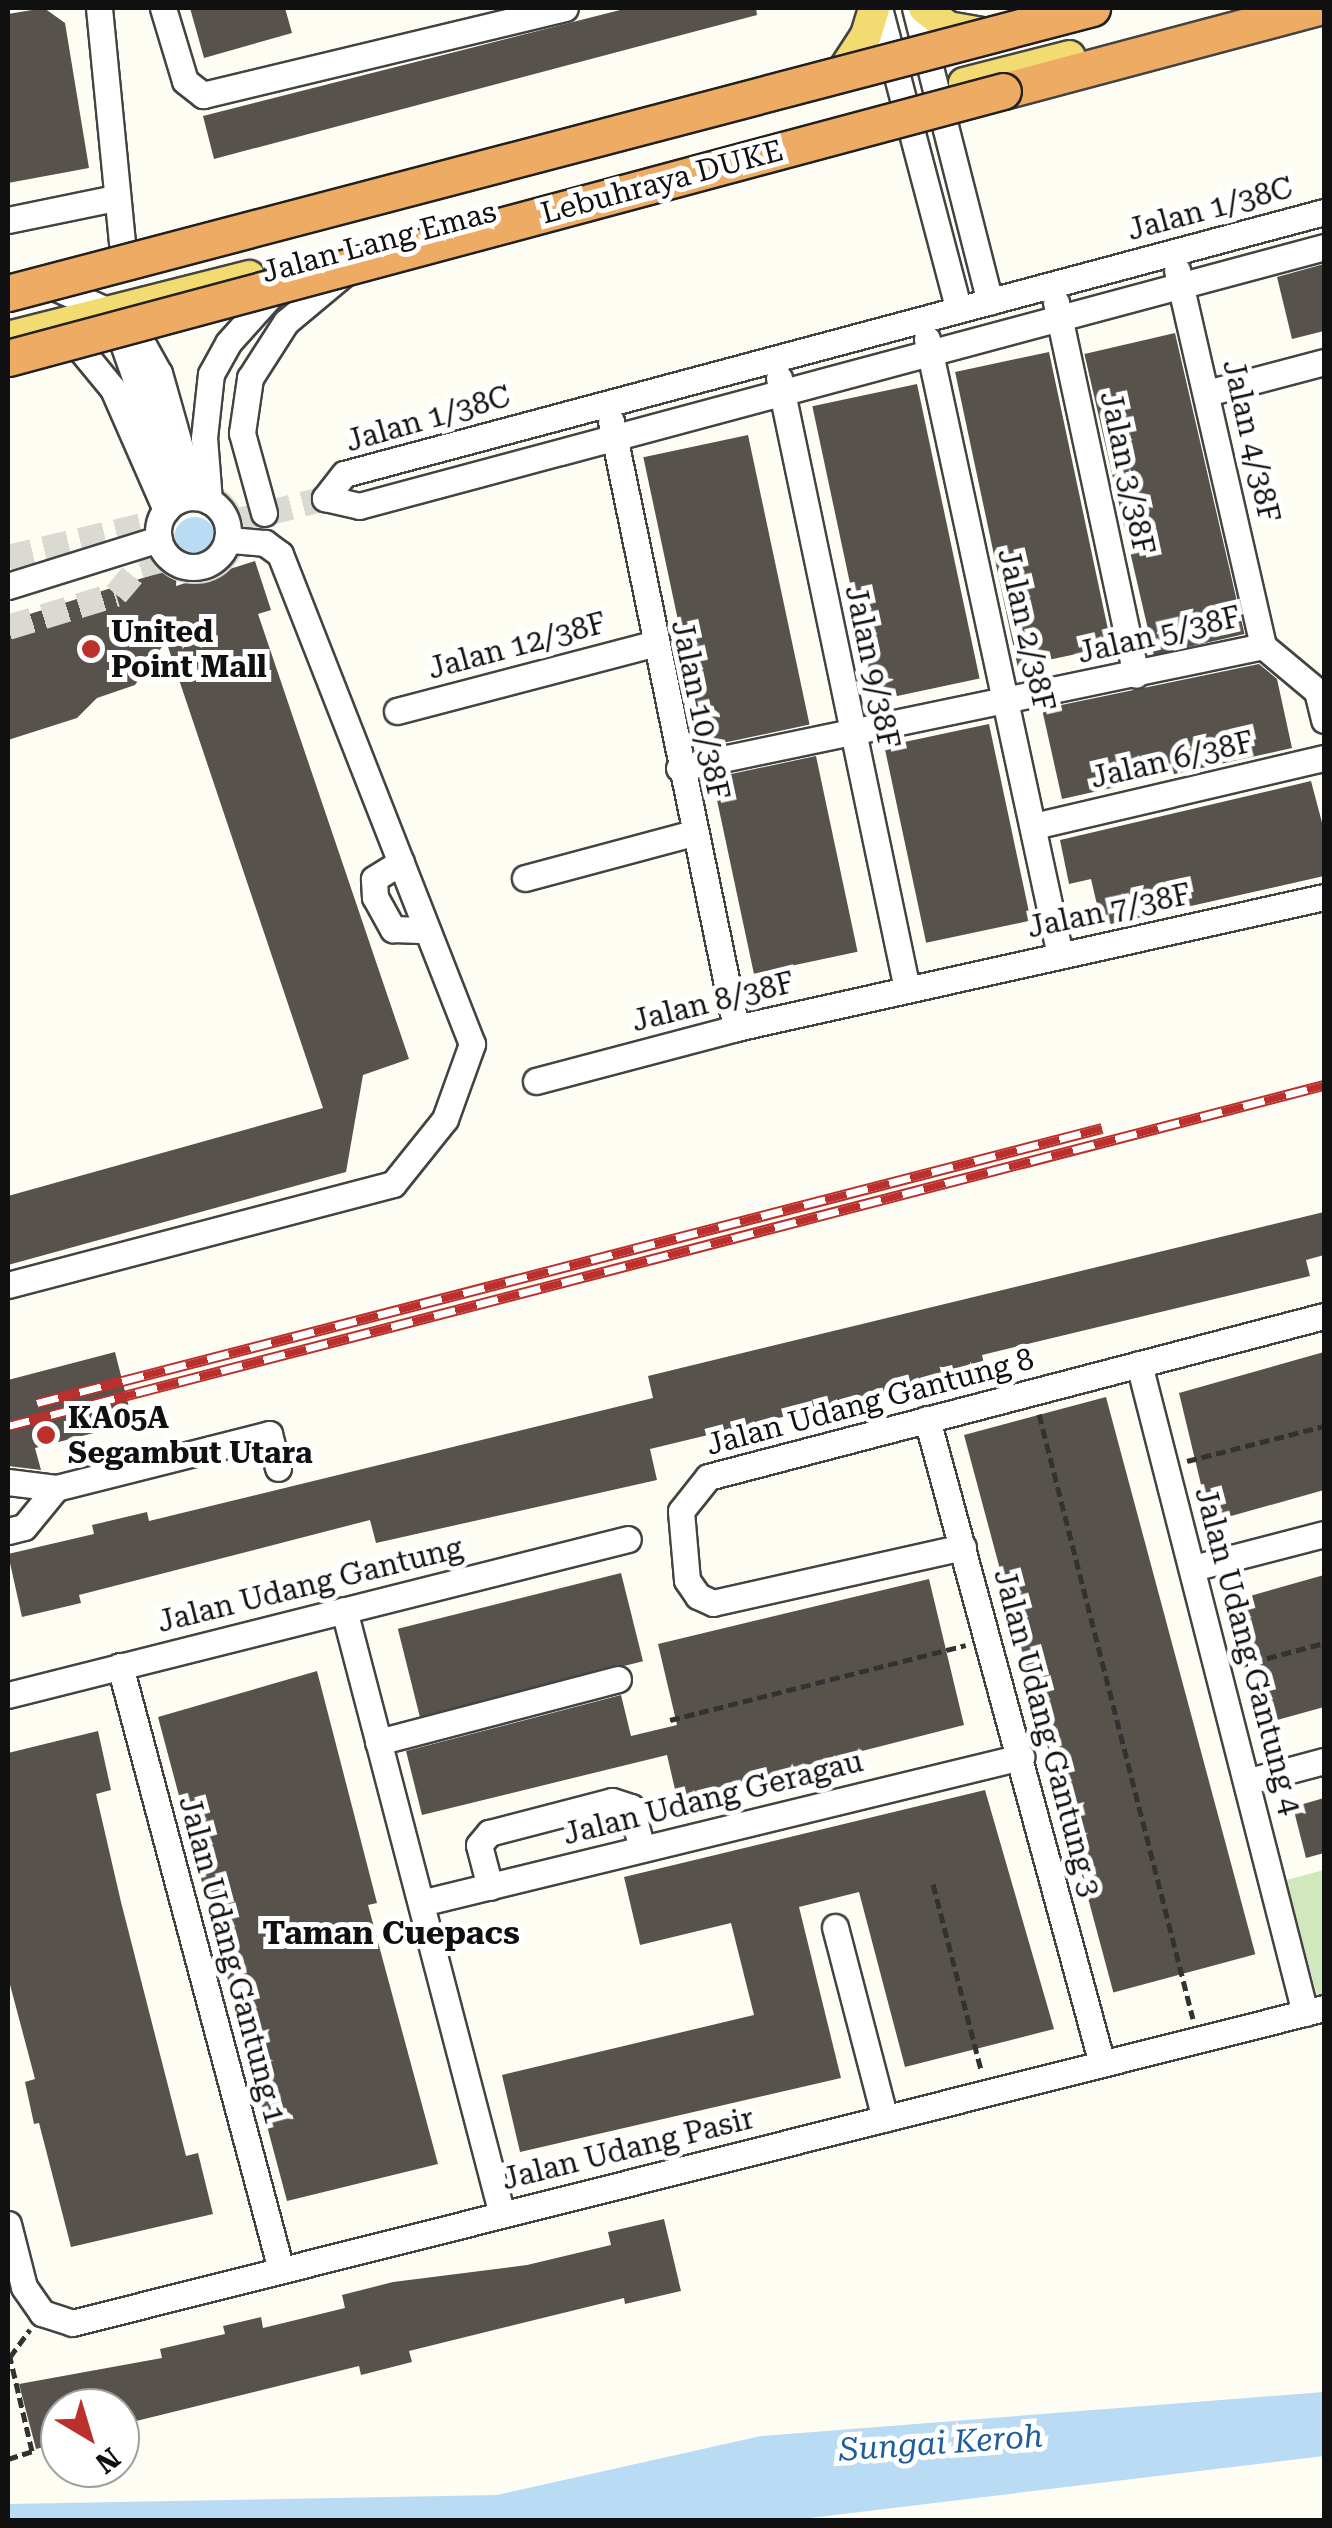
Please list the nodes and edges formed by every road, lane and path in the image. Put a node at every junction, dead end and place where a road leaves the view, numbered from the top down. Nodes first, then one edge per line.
1 (99, 8) edge
2 (163, 8) edge
3 (876, 8) edge
4 (915, 8) edge
5 (924, 8) edge
6 (1088, 8) edge
7 (1272, 8) edge
8 (1316, 8) edge
9 (550, 9) edge
10 (990, 34) junction
11 (928, 50) junction
12 (893, 60) junction
13 (842, 72) junction
14 (936, 91) junction
15 (904, 100) junction
16 (115, 198) junction
17 (1324, 212) edge
18 (8, 220) edge
19 (381, 242) junction
20 (1324, 247) edge
21 (1172, 252) junction
22 (123, 253) junction
23 (300, 263) junction
24 (16, 284) edge
25 (1051, 286) junction
26 (1181, 286) junction
27 (990, 302) junction
28 (959, 310) junction
29 (110, 311) junction
30 (1060, 317) junction
31 (922, 320) junction
32 (57, 324) junction
33 (8, 337) edge
34 (930, 352) junction
35 (8, 358) edge
36 (774, 359) junction
37 (1324, 362) edge
38 (782, 390) junction
39 (1207, 393) junction
40 (606, 403) junction
41 (614, 435) junction
42 (186, 501) junction
43 (264, 513) dead end
44 (159, 539) junction
45 (228, 540) junction
46 (8, 566) edge
47 (33, 577) junction
48 (8, 586) edge
49 (652, 644) junction
50 (1263, 646) junction
51 (1136, 674) junction
52 (1321, 690) edge
53 (1010, 702) junction
54 (398, 711) dead end
55 (1324, 720) edge
56 (854, 736) junction
57 (1324, 758) edge
58 (679, 768) junction
59 (1034, 826) junction
60 (693, 833) junction
61 (400, 862) junction
62 (525, 878) dead end
63 (1324, 897) edge
64 (428, 930) junction
65 (1060, 955) junction
66 (907, 989) junction
67 (736, 1028) junction
68 (536, 1081) dead end
69 (8, 1285) edge
70 (1324, 1316) edge
71 (1138, 1364) junction
72 (1033, 1392) junction
73 (928, 1420) junction
74 (1324, 1426) edge
75 (1165, 1466) junction
76 (278, 1468) dead end
77 (8, 1482) edge
78 (56, 1488) junction
79 (8, 1531) edge
80 (1324, 1534) edge
81 (628, 1540) dead end
82 (963, 1547) junction
83 (1192, 1568) junction
84 (344, 1610) junction
85 (988, 1639) junction
86 (1324, 1643) edge
87 (120, 1666) junction
88 (1220, 1671) junction
89 (618, 1679) dead end
90 (8, 1694) edge
91 (670, 1720) dead end
92 (378, 1742) junction
93 (1021, 1757) junction
94 (1324, 1761) edge
95 (1249, 1781) junction
96 (642, 1849) junction
97 (933, 1884) dead end
98 (490, 1887) junction
99 (420, 1904) junction
100 (835, 1927) dead end
101 (1315, 2010) edge
102 (1200, 2039) junction
103 (1102, 2064) junction
104 (988, 2092) junction
105 (885, 2118) junction
106 (502, 2215) junction
107 (8, 2224) edge
108 (281, 2270) junction
109 (42, 2313) junction
110 (8, 2459) edge

1 - 16 street
2 - 9 street
3 - 12 street
3 - 13 main road
4 - 11 street
5 - 10 main road
6 - 10 main road, Jalan Lang Emas
6 - 24 highway, Lebuhraya DUKE, bridge
7 - 14 main road, Jalan Lang Emas
8 - 35 highway, Lebuhraya DUKE, bridge
10 - 11 main road, Jalan Lang Emas
11 - 12 main road, Jalan Lang Emas
11 - 14 street
12 - 13 main road, Jalan Lang Emas
12 - 15 street
13 - 22 main road, Jalan Lang Emas
14 - 15 main road, Jalan Lang Emas
14 - 27 street
15 - 19 main road, Jalan Lang Emas
15 - 28 street
16 - 18 street
16 - 22 street
17 - 21 street, Jalan 1/38C
19 - 23 main road, Jalan Lang Emas
19 - 43 street
20 - 26 street, Jalan 1/38C
21 - 25 street, Jalan 1/38C
21 - 26 street, Jalan 4/38F
22 - 24 main road, Jalan Lang Emas
23 - 29 main road, Jalan Lang Emas
23 - 42 street
24 - 29 street
25 - 27 street, Jalan 1/38C
25 - 30 street, Jalan 3/38F
26 - 30 street, Jalan 1/38C
26 - 39 street, Jalan 4/38F
27 - 28 street, Jalan 1/38C
28 - 31 street, Jalan 1/38C
29 - 32 main road, Jalan Lang Emas
29 - 42 street
30 - 34 street, Jalan 1/38C
30 - 51 street, Jalan 3/38F
31 - 34 street, Jalan 2/38F
31 - 36 street, Jalan 1/38C
32 - 33 main road, Jalan Lang Emas
32 - 42 street
34 - 38 street, Jalan 1/38C
34 - 53 street, Jalan 2/38F
36 - 38 street, Jalan 9/38F
36 - 40 street, Jalan 1/38C
37 - 39 street
38 - 41 street, Jalan 1/38C
38 - 56 street, Jalan 9/38F
39 - 50 street, Jalan 4/38F
40 - 41 street, Jalan 10/38F
40 - 41 street, Jalan 1/38C
41 - 49 street, Jalan 10/38F
42 - 44 street
42 - 45 street
44 - 45 street
44 - 47 street
45 - 61 street
46 - 47 street
47 - 48 street
49 - 54 street, Jalan 12/38F
49 - 58 street, Jalan 10/38F
50 - 51 street, Jalan 5/38F
50 - 52 street, Jalan 5/38F
51 - 53 street, Jalan 5/38F
52 - 55 street, Jalan 5/38F
53 - 56 street, Jalan 5/38F
53 - 59 street, Jalan 2/38F
56 - 58 street, Jalan 5/38F
56 - 66 street, Jalan 9/38F
57 - 59 street, Jalan 6/38F
58 - 60 street, Jalan 10/38F
59 - 65 street, Jalan 2/38F
60 - 62 street
60 - 67 street, Jalan 10/38F
61 - 64 street
61 - 64 street
63 - 65 street, Jalan 7/38F
64 - 69 street
65 - 66 street, Jalan 7/38F
66 - 67 street, Jalan 8/38F
67 - 68 street, Jalan 8/38F
70 - 71 street, Jalan Udang Gantung 8
71 - 72 street, Jalan Udang Gantung 8
71 - 75 street, Jalan Udang Gantung 4
72 - 73 street, Jalan Udang Gantung 8
72 - 102 path
73 - 82 street, Jalan Udang Gantung 3
73 - 82 street, Jalan Udang Gantung 8
74 - 75 path
75 - 83 street, Jalan Udang Gantung 4
76 - 78 street
77 - 78 street
78 - 79 street
80 - 83 street
81 - 84 street, Jalan Udang Gantung
82 - 85 street, Jalan Udang Gantung 3
83 - 88 street, Jalan Udang Gantung 4
84 - 87 street, Jalan Udang Gantung
84 - 92 street
85 - 91 path
85 - 93 street, Jalan Udang Gantung 3
86 - 88 path
87 - 90 street, Jalan Udang Gantung
87 - 108 street, Jalan Udang Gantung 1
88 - 95 street, Jalan Udang Gantung 4
89 - 92 street
92 - 99 street
93 - 96 street, Jalan Udang Geragau
93 - 103 street, Jalan Udang Gantung 3
94 - 95 street
95 - 101 street, Jalan Udang Gantung 4
96 - 98 street, Jalan Udang Geragau
96 - 98 street
97 - 104 path
98 - 99 street, Jalan Udang Geragau
99 - 106 street
100 - 105 street
101 - 102 street, Jalan Udang Pasir
102 - 103 street, Jalan Udang Pasir
103 - 104 street, Jalan Udang Pasir
104 - 105 street, Jalan Udang Pasir
105 - 106 street, Jalan Udang Pasir
106 - 108 street, Jalan Udang Pasir
107 - 109 street
108 - 109 street, Jalan Udang Pasir
109 - 110 path

